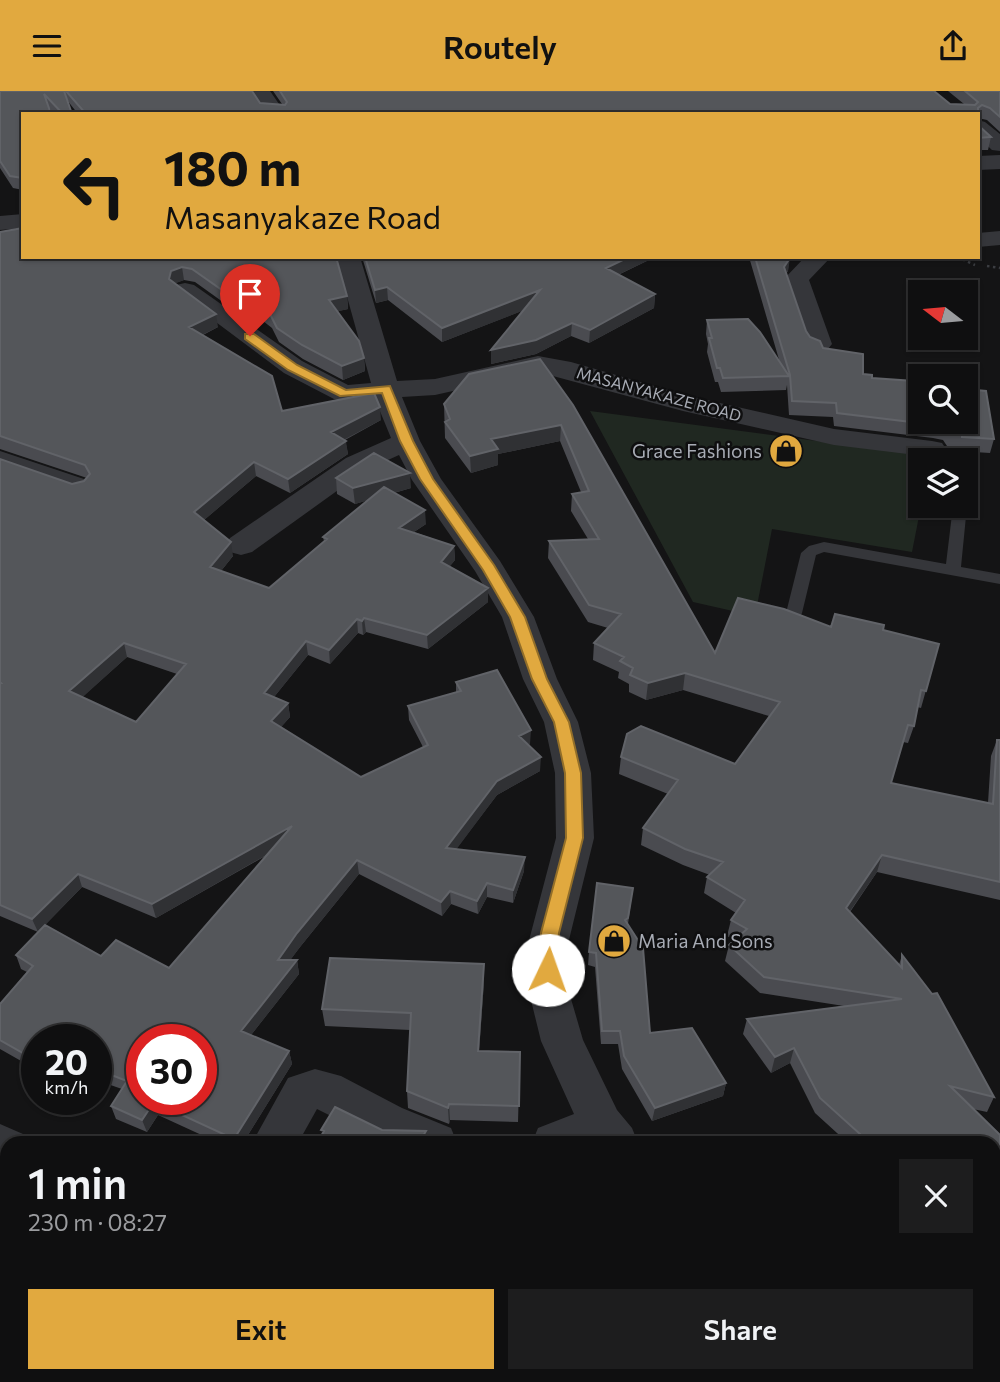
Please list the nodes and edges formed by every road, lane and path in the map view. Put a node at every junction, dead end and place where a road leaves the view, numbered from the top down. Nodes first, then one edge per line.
1 (259, 91) edge
2 (274, 112) edge
3 (980, 128) edge
4 (1000, 145) edge
5 (1000, 162) edge
6 (980, 163) edge
7 (21, 221) edge
8 (0, 223) edge
9 (1000, 238) edge
10 (980, 240) edge
11 (349, 259) edge
12 (817, 259) edge
13 (185, 290) edge
14 (819, 344) edge
15 (386, 389) junction
16 (406, 441) junction
17 (924, 448) edge
18 (0, 460) edge
19 (77, 486) edge
20 (959, 518) edge
21 (242, 545) dead end
22 (953, 570) junction
23 (1000, 579) edge
24 (794, 613) edge
25 (608, 1133) edge
26 (278, 1136) edge
27 (419, 1136) edge

1 - 2 street
3 - 4 street
5 - 6 street
7 - 8 street
9 - 10 street
11 - 15 street
12 - 14 street
13 - 15 street, MASANYAKAZE ROAD
15 - 16 street
15 - 17 street, MASANYAKAZE ROAD
16 - 21 street
16 - 25 street
18 - 19 street
20 - 22 lane
22 - 23 lane
22 - 24 lane
26 - 27 street

